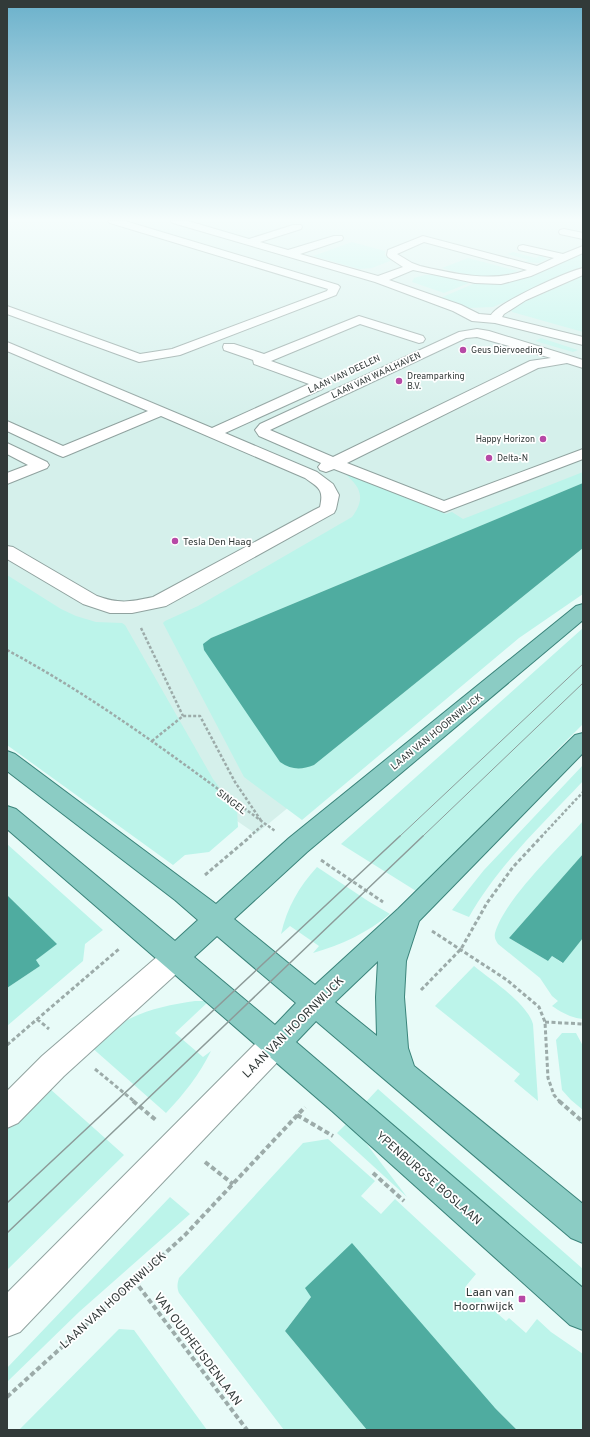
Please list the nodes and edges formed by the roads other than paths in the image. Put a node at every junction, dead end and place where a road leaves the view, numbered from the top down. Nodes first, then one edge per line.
1 (334, 288) edge
2 (401, 288) edge
3 (545, 288) edge
4 (7, 310) edge
5 (476, 318) junction
6 (495, 319) junction
7 (460, 321) dead end
8 (511, 324) junction
9 (583, 341) edge
10 (7, 346) edge
11 (229, 346) dead end
12 (398, 349) dead end
13 (583, 349) edge
14 (264, 359) junction
15 (569, 360) junction
16 (583, 364) edge
17 (335, 378) dead end
18 (321, 384) junction
19 (161, 411) junction
20 (7, 425) edge
21 (213, 434) junction
22 (7, 448) edge
23 (583, 454) edge
24 (7, 457) edge
25 (334, 463) junction
26 (311, 475) junction
27 (7, 479) edge
28 (7, 486) edge
29 (7, 551) edge
30 (583, 610) edge
31 (583, 740) edge
32 (7, 759) edge
33 (7, 815) edge
34 (407, 916) junction
35 (216, 920) junction
36 (175, 958) junction
37 (315, 1003) junction
38 (275, 1044) junction
39 (402, 1076) junction
40 (7, 1113) edge
41 (583, 1226) edge
42 (583, 1312) edge
43 (7, 1319) edge

1 - 4 street
2 - 5 street
3 - 6 street
5 - 6 street
5 - 7 street
6 - 8 street
8 - 9 street
8 - 13 street
10 - 19 street
11 - 14 street
12 - 14 street
14 - 18 street
15 - 16 street, LAAN VAN WAALHAVEN
15 - 25 street, LAAN VAN WAALHAVEN
15 - 25 street, LAAN VAN WAALHAVEN
17 - 18 street, LAAN VAN DEELEN
18 - 21 street, LAAN VAN DEELEN
19 - 20 street
19 - 21 street
21 - 26 street
22 - 27 street
23 - 25 street, LAAN VAN WAALHAVEN
24 - 28 street
25 - 26 street, LAAN VAN WAALHAVEN
26 - 29 street
30 - 35 main road, LAAN VAN HOORNWIJCK
31 - 34 main road, LAAN VAN HOORNWIJCK
32 - 35 main road
33 - 36 main road
34 - 37 main road, LAAN VAN HOORNWIJCK
34 - 39 main road
35 - 36 main road, LAAN VAN HOORNWIJCK
35 - 37 main road
36 - 38 main road
36 - 40 street, LAAN VAN HOORNWIJCK
37 - 38 main road, LAAN VAN HOORNWIJCK
37 - 39 main road
38 - 42 main road, YPENBURGSE BOSLAAN
38 - 43 street, LAAN VAN HOORNWIJCK
39 - 41 main road

